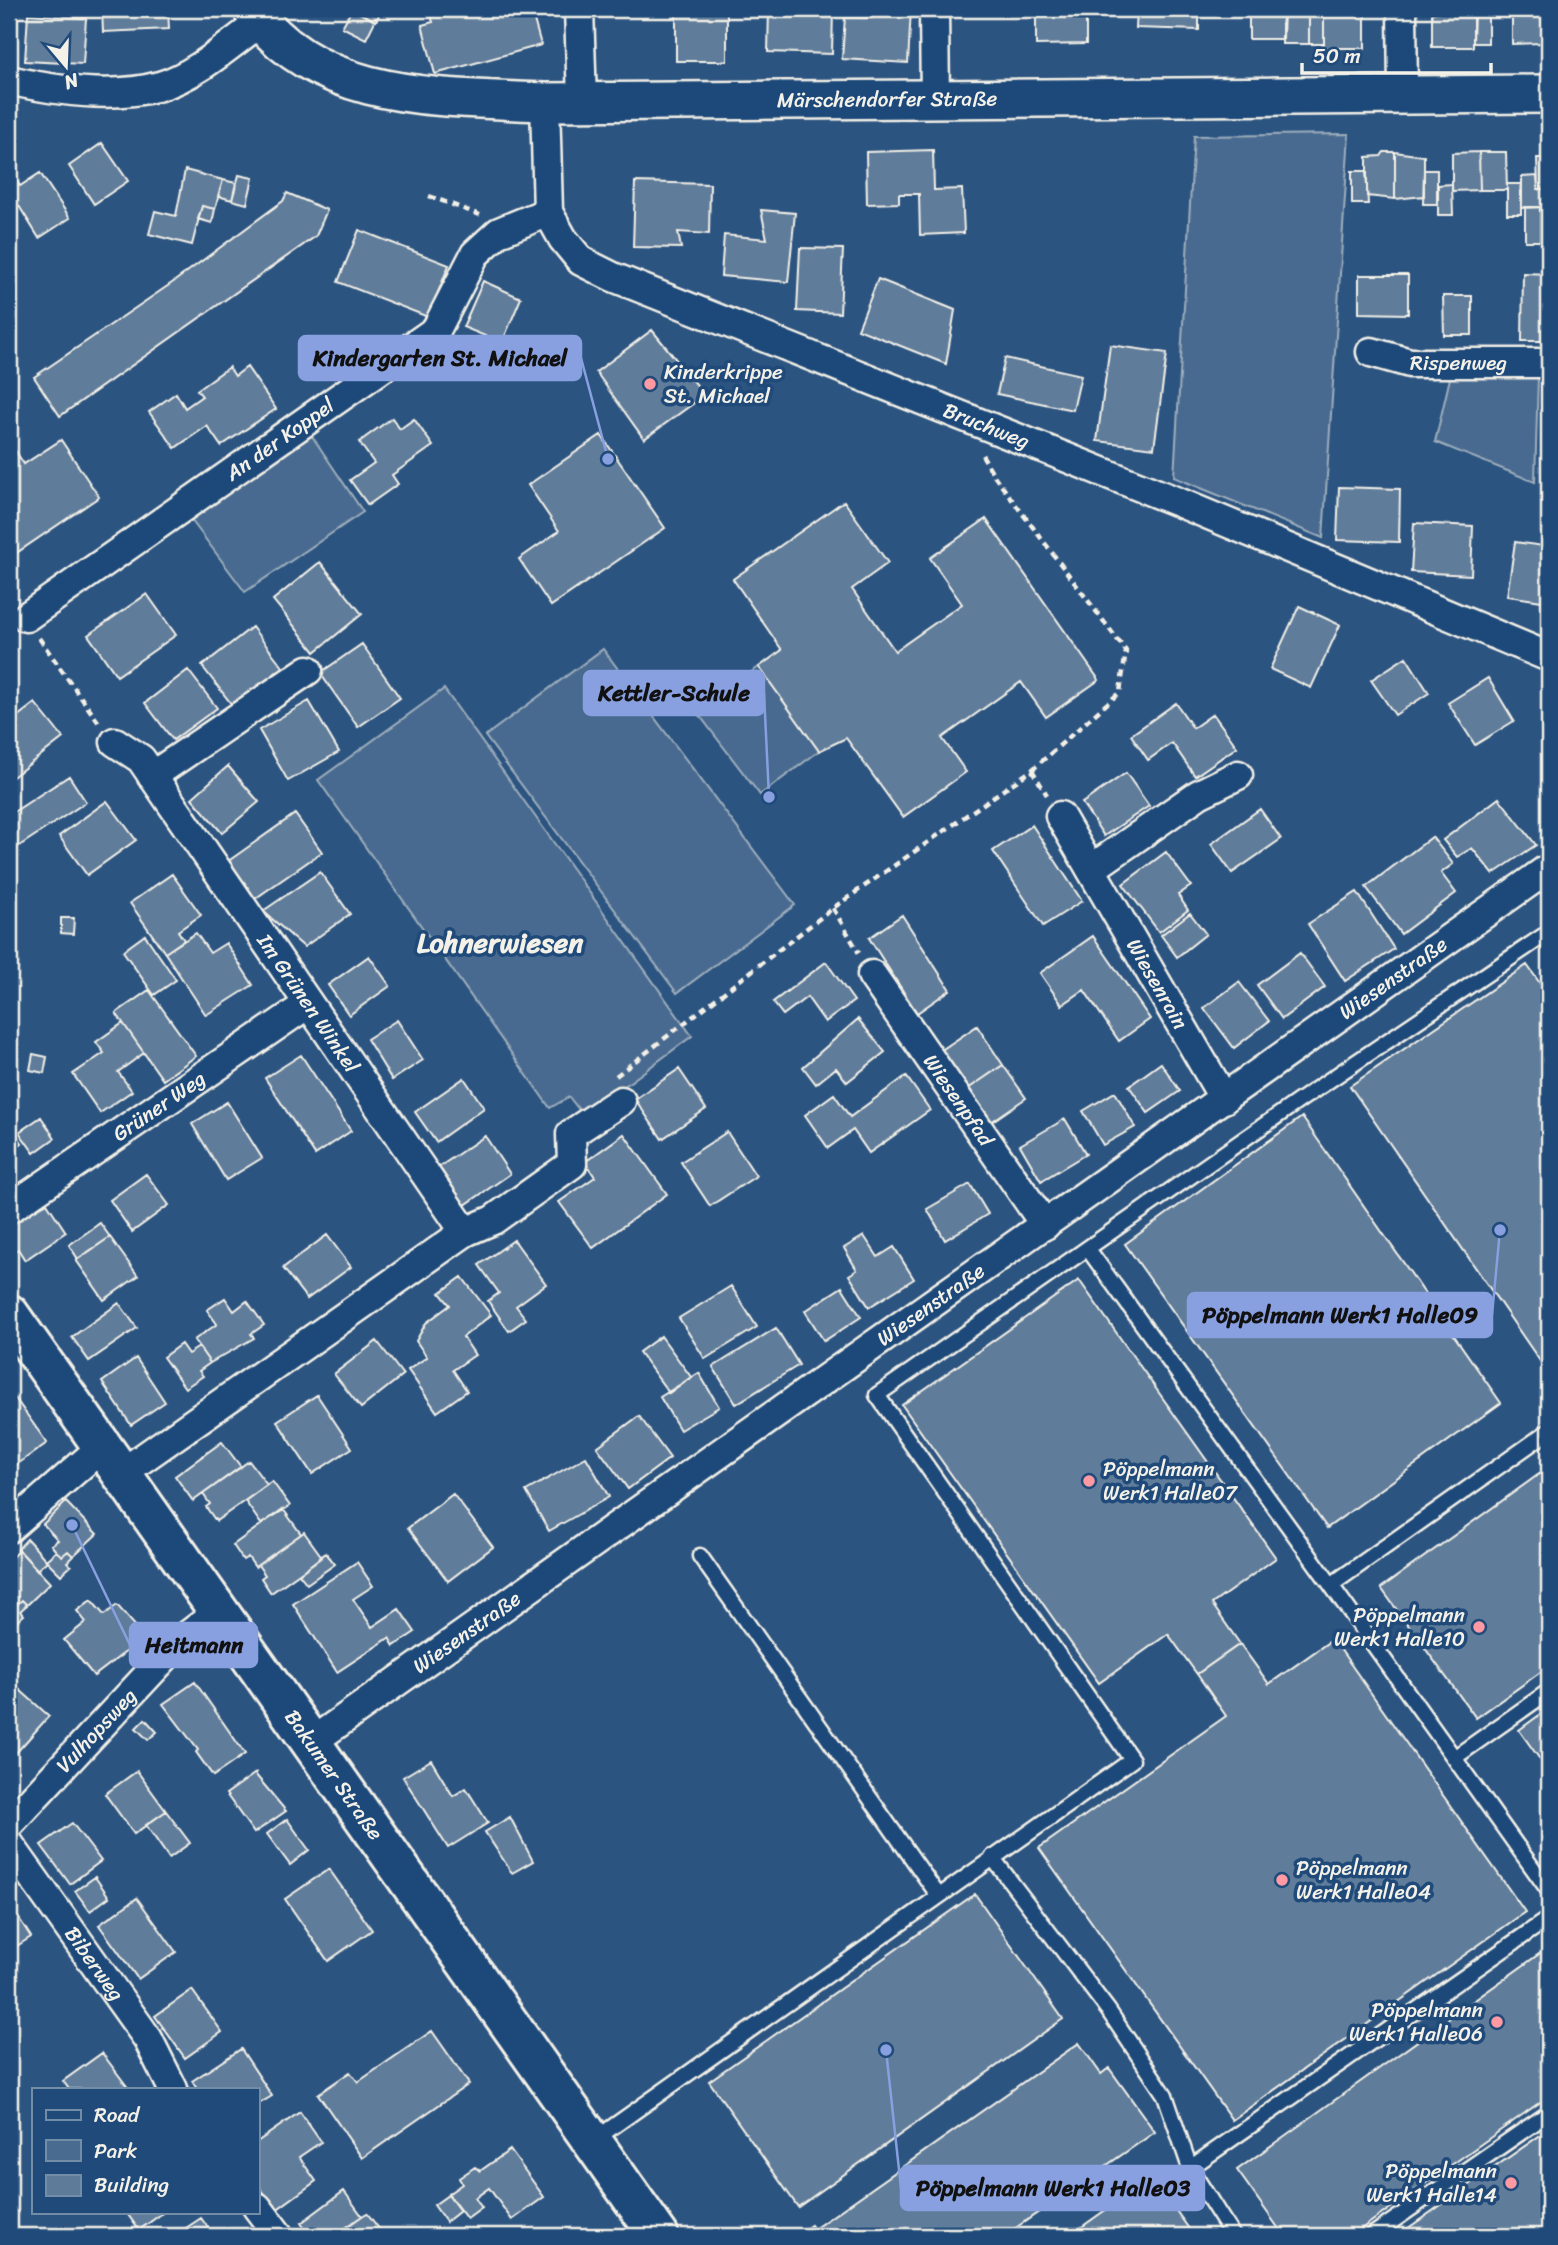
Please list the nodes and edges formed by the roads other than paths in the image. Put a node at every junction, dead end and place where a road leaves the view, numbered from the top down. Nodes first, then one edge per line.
1 (579, 9) edge
2 (934, 9) edge
3 (1402, 9) edge
4 (257, 15) edge
5 (13, 85) edge
6 (1403, 94) junction
7 (1549, 94) edge
8 (582, 101) junction
9 (935, 101) junction
10 (545, 102) junction
11 (548, 212) junction
12 (1371, 352) dead end
13 (1549, 363) edge
14 (26, 617) road end
15 (1549, 657) edge
16 (308, 670) dead end
17 (115, 742) dead end
18 (1238, 775) dead end
19 (152, 776) junction
20 (1060, 816) dead end
21 (1549, 868) edge
22 (1091, 869) junction
23 (1549, 944) edge
24 (872, 975) road end
25 (308, 1004) junction
26 (1224, 1099) junction
27 (621, 1101) road end
28 (9, 1209) edge
29 (1045, 1226) junction
30 (465, 1232) junction
31 (1088, 1249) junction
32 (9, 1314) edge
33 (1549, 1431) edge
34 (113, 1460) junction
35 (9, 1528) edge
36 (700, 1556) dead end
37 (1331, 1585) junction
38 (218, 1612) junction
39 (1549, 1691) edge
40 (310, 1743) junction
41 (1454, 1758) junction
42 (9, 1824) edge
43 (9, 1844) edge
44 (992, 1857) junction
45 (1549, 1891) edge
46 (938, 1895) junction
47 (1549, 1918) edge
48 (172, 2088) edge
49 (1549, 2113) edge
50 (593, 2141) junction
51 (1190, 2168) junction
52 (259, 2210) edge
53 (279, 2236) edge
54 (659, 2236) edge
55 (1233, 2236) edge
56 (1371, 2236) edge

1 - 8 street
2 - 9 street
3 - 6 street
4 - 5 street
4 - 10 street, Märschendorfer Straße
6 - 7 street, Märschendorfer Straße
6 - 9 street, Märschendorfer Straße
8 - 9 street, Märschendorfer Straße
8 - 10 street, Märschendorfer Straße
10 - 11 street, Bruchweg
11 - 14 street, An der Koppel
11 - 15 street, Bruchweg
12 - 13 street, Rispenweg
16 - 19 street
17 - 19 street, Im Grünen Winkel
18 - 22 street
19 - 25 street, Im Grünen Winkel
20 - 22 street, Wiesenrain
21 - 26 street, Wiesenstraße
22 - 26 street, Wiesenrain
23 - 31 lane
24 - 29 street, Wiesenpfad
25 - 28 street, Grüner Weg
25 - 30 street, Im Grünen Winkel
26 - 29 street, Wiesenstraße
27 - 30 street
29 - 40 street, Wiesenstraße
30 - 34 street
31 - 37 lane
31 - 44 lane
32 - 34 main road, Bakumer Straße
33 - 37 lane
34 - 35 street
34 - 38 main road, Bakumer Straße
36 - 46 lane
37 - 41 lane
38 - 40 main road, Bakumer Straße
38 - 42 street, Vulhopsweg
39 - 41 lane
40 - 50 main road, Bakumer Straße
41 - 45 lane
43 - 48 street, Biberweg
44 - 46 lane
44 - 51 lane
46 - 50 lane
47 - 51 lane
49 - 56 lane
50 - 54 main road, Bakumer Straße
51 - 55 lane
52 - 53 street

